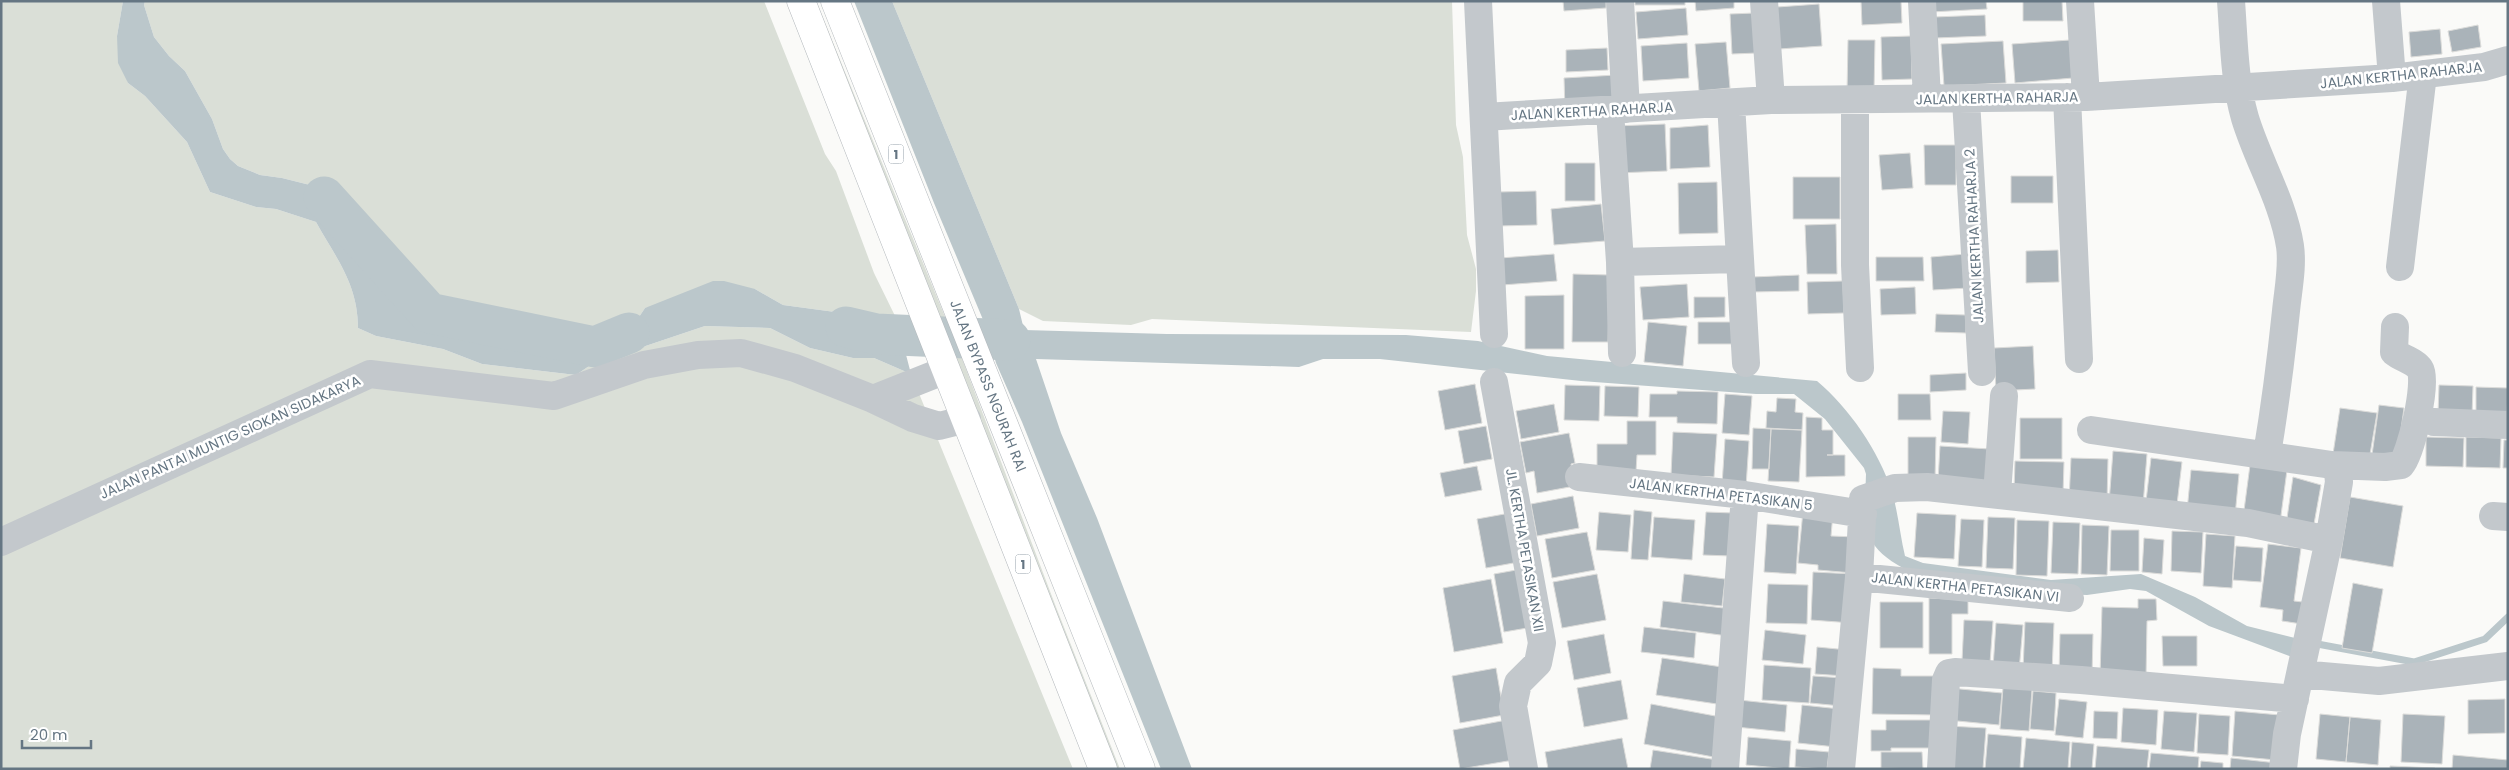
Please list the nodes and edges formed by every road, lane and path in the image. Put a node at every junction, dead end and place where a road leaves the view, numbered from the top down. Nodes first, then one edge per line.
1 (801, 1) edge
2 (835, 1) edge
3 (1478, 1) edge
4 (1620, 1) edge
5 (1764, 1) edge
6 (1922, 1) edge
7 (2080, 1) edge
8 (2231, 1) edge
9 (2386, 1) edge
10 (2508, 60) edge
11 (2423, 74) junction
12 (2392, 78) junction
13 (2238, 88) junction
14 (2077, 97) junction
15 (1927, 98) junction
16 (1771, 100) junction
17 (1856, 100) junction
18 (1966, 100) junction
19 (1730, 103) junction
20 (1618, 110) junction
21 (1484, 117) junction
22 (1739, 260) junction
23 (1620, 262) junction
24 (2400, 266) dead end
25 (2395, 327) dead end
26 (1494, 334) dead end
27 (1622, 353) dead end
28 (2079, 359) dead end
29 (1746, 363) dead end
30 (945, 365) junction
31 (1860, 368) dead end
32 (1982, 372) dead end
33 (1494, 382) dead end
34 (2004, 396) dead end
35 (873, 399) junction
36 (967, 419) junction
37 (2434, 422) dead end
38 (2508, 425) edge
39 (2091, 430) dead end
40 (2268, 454) junction
41 (2332, 465) junction
42 (1580, 477) dead end
43 (1997, 494) junction
44 (1745, 495) junction
45 (1863, 507) junction
46 (2329, 540) junction
47 (1, 542) edge
48 (1860, 577) junction
49 (2070, 598) dead end
50 (2302, 666) junction
51 (2508, 666) edge
52 (1103, 769) edge
53 (1140, 769) edge
54 (1524, 769) edge
55 (1725, 769) edge
56 (1841, 769) edge
57 (1941, 769) edge
58 (2283, 769) edge

1 - 30 highway, 1
2 - 53 highway, JALAN BYPASS NGURAH RAI / 1
3 - 21 street
4 - 20 street
5 - 16 street
6 - 15 street
7 - 14 street
8 - 13 street
9 - 12 street
10 - 11 street, JALAN KERTHA RAHARJA
11 - 12 street, JALAN KERTHA RAHARJA
11 - 24 street
12 - 13 street, JALAN KERTHA RAHARJA
13 - 14 street, JALAN KERTHA RAHARJA
13 - 40 street
14 - 18 street, JALAN KERTHA RAHARJA
14 - 28 street
15 - 17 street, JALAN KERTHA RAHARJA
15 - 18 street, JALAN KERTHA RAHARJA
16 - 17 street, JALAN KERTHA RAHARJA
16 - 19 street, JALAN KERTHA RAHARJA
17 - 31 street
18 - 32 street, JALAN KERTHA RAHARJA 2
19 - 20 street, JALAN KERTHA RAHARJA
19 - 22 street
20 - 21 street, JALAN KERTHA RAHARJA
20 - 23 street
21 - 26 street
22 - 23 street
22 - 29 street
23 - 27 street
25 - 41 street
30 - 35 street
30 - 36 highway, 1
33 - 54 street, JL. KERTHA PETASIKAN XII
34 - 43 street
35 - 36 street, JALAN PANTAI MUNTIG SIOKAN SIDAKARYA
35 - 47 street, JALAN PANTAI MUNTIG SIOKAN SIDAKARYA
36 - 52 highway, 1
37 - 38 street
39 - 40 street
40 - 41 street
41 - 46 street
42 - 44 street, JALAN KERTHA PETASIKAN 5
43 - 45 street
43 - 46 street
44 - 45 street, JALAN KERTHA PETASIKAN 5
44 - 55 street
45 - 48 street
46 - 50 street
48 - 49 street, JALAN KERTHA PETASIKAN VI
48 - 56 street
50 - 51 street
50 - 57 street
50 - 58 street

